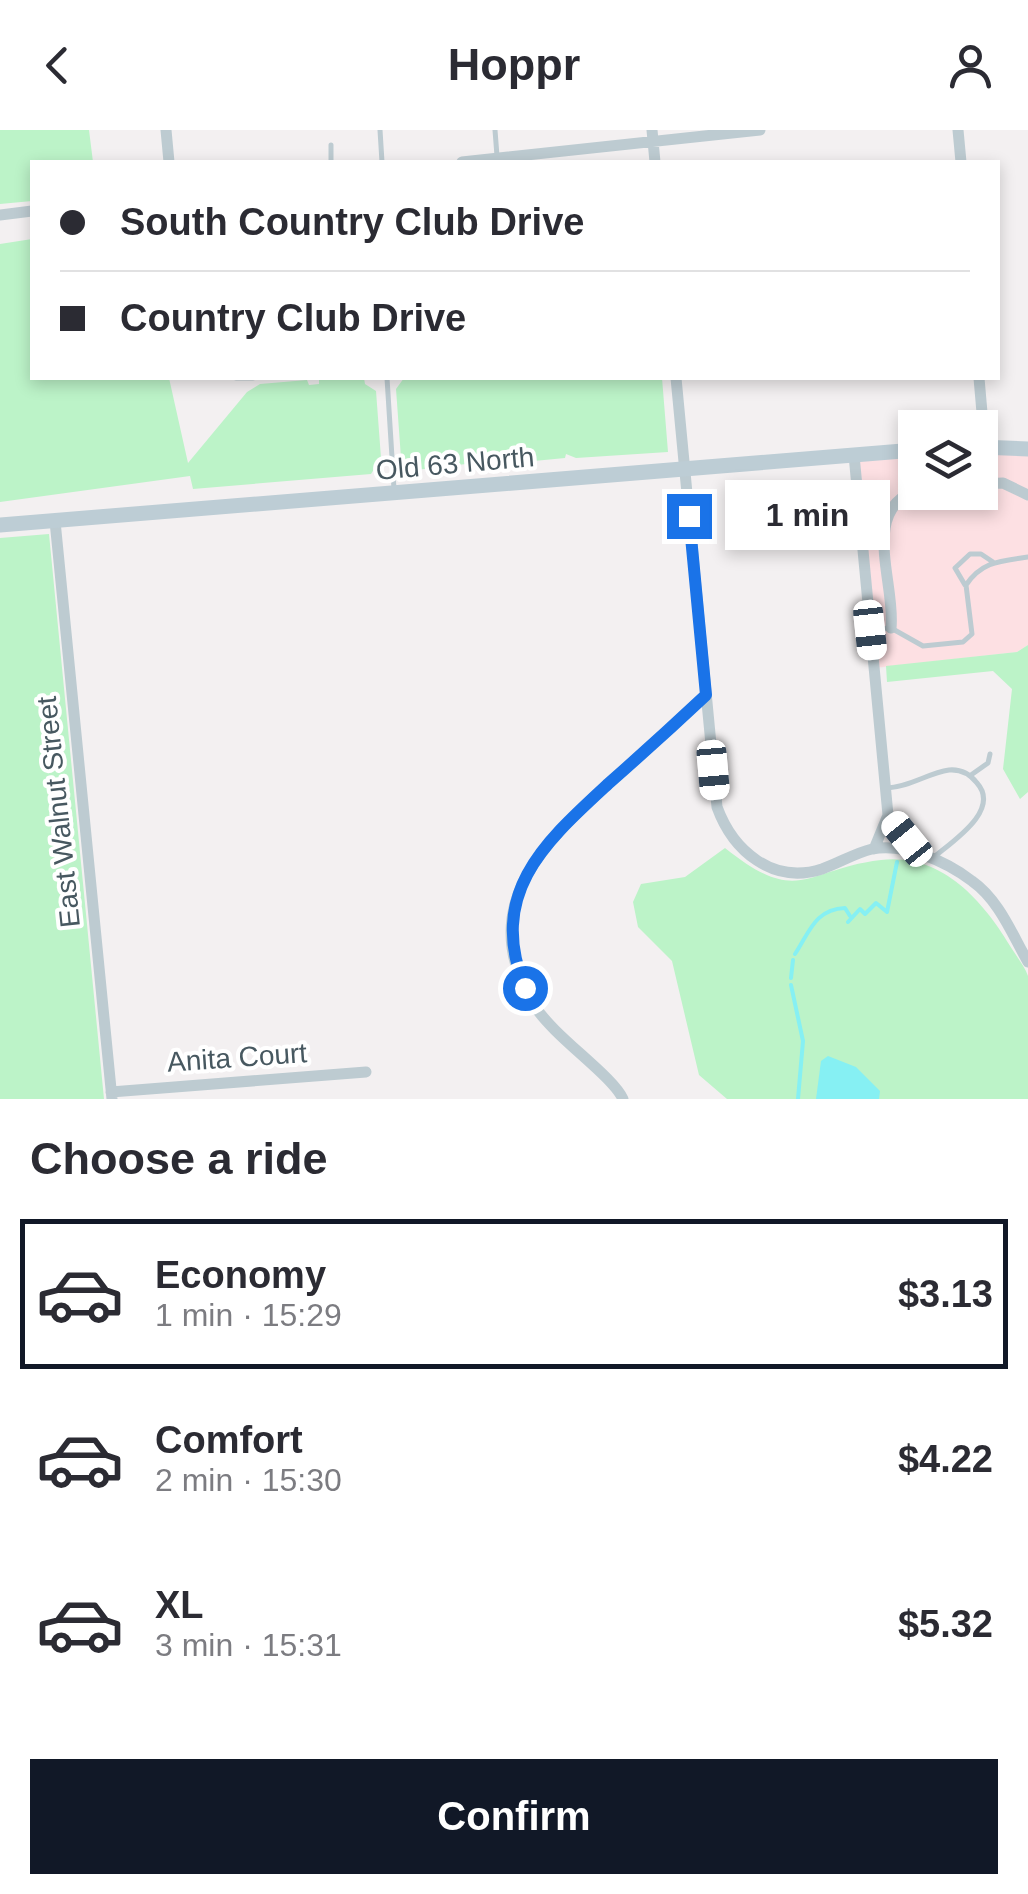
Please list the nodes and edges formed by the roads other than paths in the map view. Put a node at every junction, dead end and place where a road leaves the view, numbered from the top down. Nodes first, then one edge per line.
1 (166, 130) edge
2 (380, 130) edge
3 (495, 130) edge
4 (760, 130) edge
5 (958, 130) edge
6 (652, 135) edge
7 (331, 145) dead end
8 (497, 159) junction
9 (169, 160) edge
10 (331, 160) edge
11 (382, 160) edge
12 (485, 160) edge
13 (655, 160) edge
14 (961, 160) edge
15 (30, 211) edge
16 (0, 215) edge
17 (387, 380) edge
18 (676, 380) edge
19 (979, 380) edge
20 (980, 410) edge
21 (998, 448) edge
22 (1028, 450) edge
23 (898, 451) edge
24 (854, 454) junction
25 (684, 469) junction
26 (998, 482) edge
27 (394, 493) junction
28 (1028, 495) edge
29 (898, 503) edge
30 (54, 521) junction
31 (0, 524) edge
32 (1028, 558) edge
33 (992, 562) junction
34 (966, 585) junction
35 (891, 628) junction
36 (870, 630) junction
37 (706, 695) junction
38 (990, 754) dead end
39 (971, 776) junction
40 (885, 788) junction
41 (888, 815) junction
42 (874, 849) junction
43 (927, 856) junction
44 (1028, 962) edge
45 (366, 1072) dead end
46 (111, 1096) edge
47 (623, 1099) edge

1 - 9 street
2 - 11 lane
3 - 8 lane
4 - 6 street
5 - 14 street
6 - 8 street
6 - 13 street
7 - 10 lane
8 - 12 street
15 - 16 street
17 - 27 lane
18 - 25 street
19 - 20 street
21 - 22 main road
23 - 24 main road, Old 63 North
24 - 25 main road, Old 63 North
24 - 36 street
25 - 27 main road, Old 63 North
25 - 37 street
26 - 28 street
27 - 30 main road, Old 63 North
29 - 35 street
30 - 31 main road, Old 63 North
30 - 46 street, East Walnut Street
32 - 33 lane
33 - 34 lane
33 - 34 lane
34 - 35 lane
35 - 36 lane
36 - 40 street
37 - 42 street
37 - 47 street
38 - 39 lane
39 - 40 lane
39 - 43 lane
40 - 41 street
41 - 42 street
41 - 43 street
42 - 43 street
43 - 44 street
45 - 46 street, Anita Court

